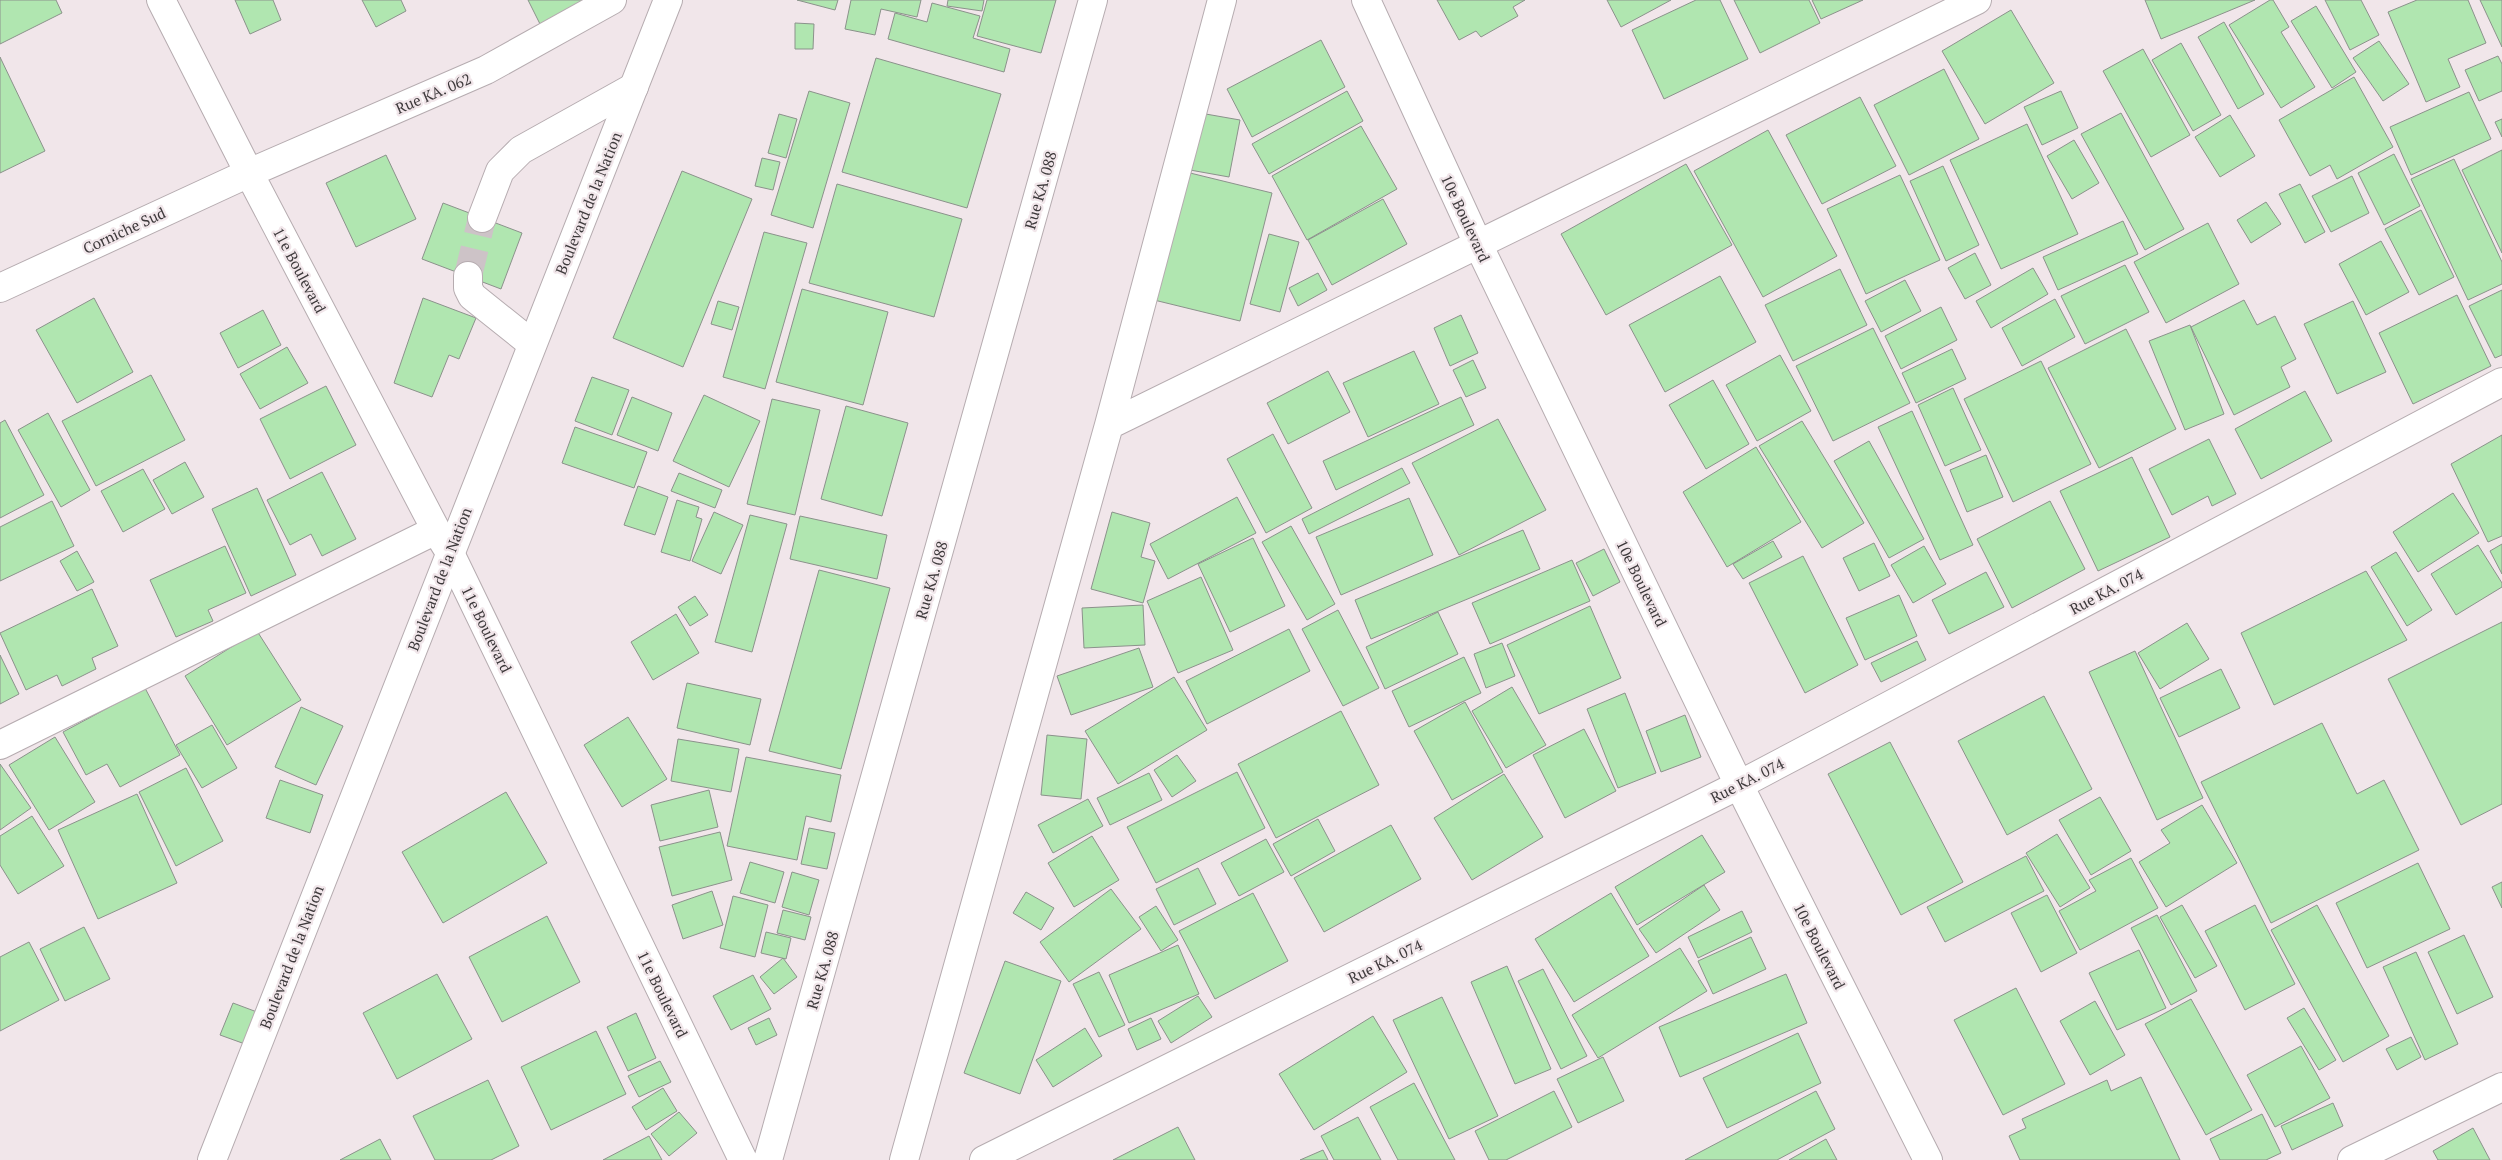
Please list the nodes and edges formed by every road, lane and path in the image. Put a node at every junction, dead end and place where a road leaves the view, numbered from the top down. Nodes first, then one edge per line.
1 (161, 0) edge
2 (612, 0) edge
3 (668, 0) edge
4 (1093, 0) edge
5 (1222, 0) edge
6 (1366, 0) edge
7 (1977, 0) edge
8 (634, 88) junction
9 (249, 173) junction
10 (482, 218) tunnel mouth
11 (1478, 244) junction
12 (468, 276) tunnel mouth
13 (0, 288) edge
14 (532, 344) junction
15 (2502, 382) edge
16 (1109, 425) junction
17 (442, 541) junction
18 (0, 745) edge
19 (1739, 785) junction
20 (2502, 1087) edge
21 (212, 1160) edge
22 (743, 1160) edge
23 (768, 1160) edge
24 (904, 1160) edge
25 (984, 1160) edge
26 (1928, 1160) edge
27 (2352, 1160) edge

1 - 9 street, 11e Boulevard
2 - 9 street, Rue KA. 062
3 - 8 street, Boulevard de la Nation
4 - 23 street, Rue KA. 088
5 - 16 street
6 - 11 street, 10e Boulevard
7 - 11 street
8 - 10 street
8 - 14 street, Boulevard de la Nation
9 - 13 street, Corniche Sud
9 - 17 street, 11e Boulevard
11 - 16 street
11 - 19 street, 10e Boulevard
12 - 14 street
14 - 17 street, Boulevard de la Nation
15 - 19 street, Rue KA. 074
16 - 24 street
17 - 18 street
17 - 21 street, Boulevard de la Nation
17 - 22 street, 11e Boulevard
19 - 25 street, Rue KA. 074
19 - 26 street, 10e Boulevard
20 - 27 street

